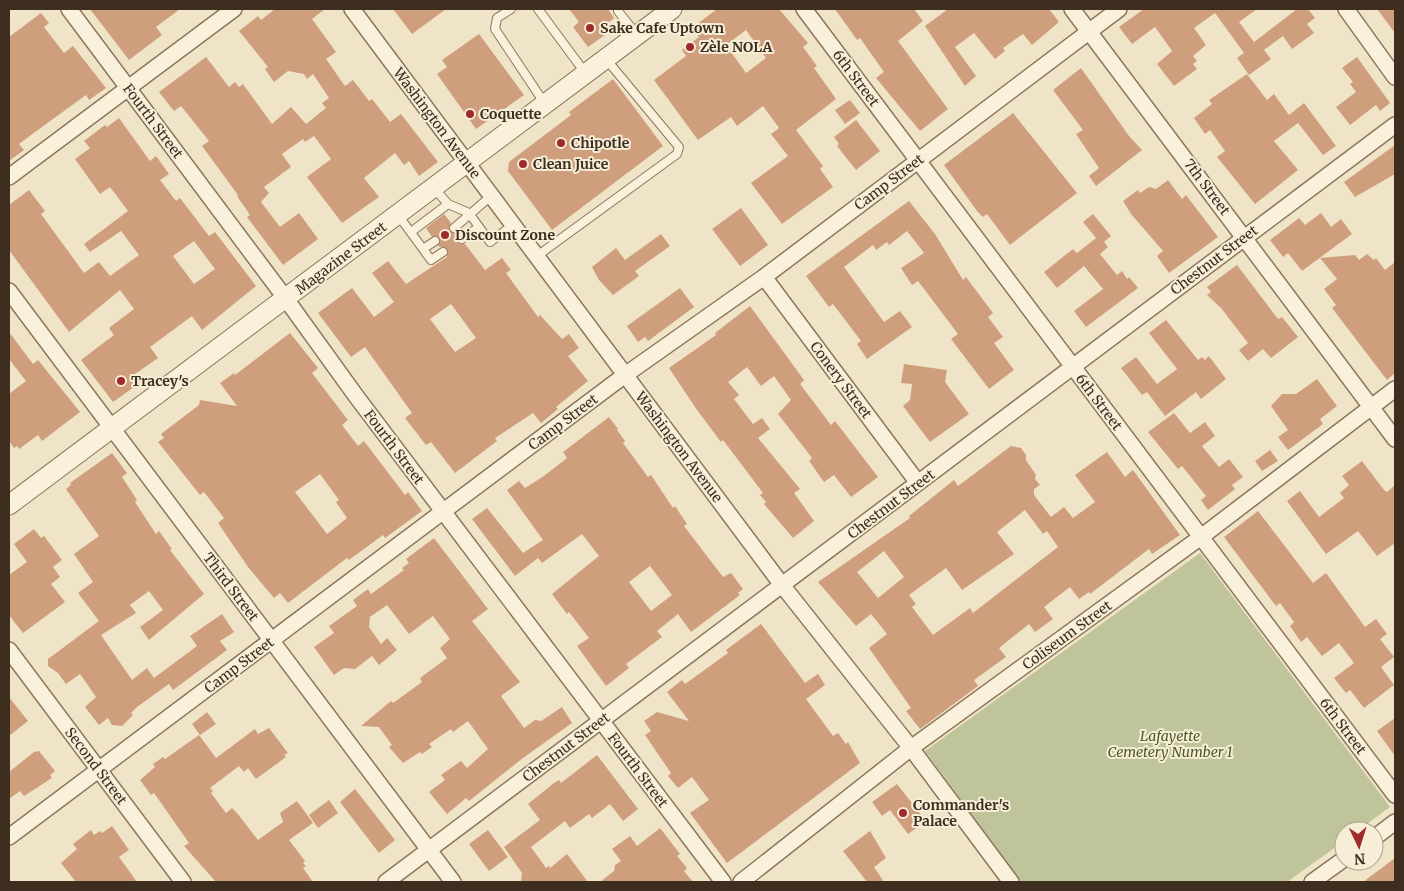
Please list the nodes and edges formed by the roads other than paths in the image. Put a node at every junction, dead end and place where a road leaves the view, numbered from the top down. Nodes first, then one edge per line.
1 (69, 9) edge
2 (234, 9) edge
3 (352, 9) edge
4 (511, 9) edge
5 (538, 9) edge
6 (618, 9) edge
7 (672, 9) edge
8 (804, 9) edge
9 (1072, 9) edge
10 (1119, 9) edge
11 (1346, 9) edge
12 (1089, 32) junction
13 (637, 35) junction
14 (606, 58) junction
15 (586, 74) junction
16 (1395, 77) edge
17 (128, 88) junction
18 (546, 104) junction
19 (1395, 125) edge
20 (918, 160) junction
21 (467, 163) junction
22 (9, 178) edge
23 (434, 188) junction
24 (491, 196) junction
25 (448, 204) junction
26 (469, 214) junction
27 (398, 215) junction
28 (513, 225) junction
29 (479, 227) junction
30 (454, 228) dead end
31 (411, 232) junction
32 (1245, 236) junction
33 (462, 239) dead end
34 (435, 241) dead end
35 (423, 249) junction
36 (443, 252) dead end
37 (537, 256) junction
38 (764, 277) junction
39 (9, 291) edge
40 (286, 298) junction
41 (1073, 368) junction
42 (625, 375) junction
43 (1395, 389) edge
44 (1371, 407) junction
45 (112, 428) junction
46 (1395, 439) edge
47 (918, 484) junction
48 (9, 505) edge
49 (443, 512) junction
50 (1201, 537) junction
51 (782, 585) junction
52 (271, 641) junction
53 (9, 650) edge
54 (601, 721) junction
55 (910, 748) junction
56 (98, 770) junction
57 (1395, 795) edge
58 (1395, 822) edge
59 (1384, 830) edge
60 (9, 837) edge
61 (429, 850) junction
62 (1334, 866) edge
63 (183, 882) edge
64 (386, 882) edge
65 (453, 882) edge
66 (723, 882) edge
67 (741, 882) edge
68 (1011, 882) edge
69 (1312, 882) edge

1 - 17 street, Fourth Street
2 - 17 street
3 - 21 street, Washington Avenue
4 - 18 lane
5 - 15 lane
6 - 13 lane
7 - 13 street, Magazine Street
8 - 20 street, 6th Street
9 - 12 street, 7th Street
10 - 12 street, Camp Street
11 - 16 street
12 - 20 street, Camp Street
12 - 32 street, 7th Street
13 - 14 street, Magazine Street
14 - 15 street, Magazine Street
14 - 37 lane
15 - 18 street, Magazine Street
17 - 22 street
17 - 40 street, Fourth Street
18 - 21 street, Magazine Street
19 - 32 street, Chestnut Street
20 - 38 street, Camp Street
20 - 41 street, 6th Street
21 - 23 street, Magazine Street
21 - 24 street, Washington Avenue
23 - 25 lane
23 - 27 street, Magazine Street
24 - 26 lane
24 - 28 street, Washington Avenue
25 - 26 lane
25 - 31 lane
26 - 29 lane
26 - 30 lane
27 - 31 lane
27 - 40 street, Magazine Street
28 - 29 lane
28 - 37 street, Washington Avenue
29 - 33 lane
31 - 35 lane
32 - 41 street, Chestnut Street
32 - 44 street, 7th Street
34 - 35 lane
35 - 36 lane
37 - 42 street, Washington Avenue
38 - 42 street, Camp Street
38 - 47 street, Conery Street
39 - 45 street, Third Street
40 - 45 street, Magazine Street
40 - 49 street, Fourth Street
41 - 47 street, Chestnut Street
41 - 50 street, 6th Street
42 - 49 street, Camp Street
42 - 51 street, Washington Avenue
43 - 44 street, Coliseum Street
44 - 46 street, 7th Street
44 - 50 street, Coliseum Street
45 - 48 street, Magazine Street
45 - 52 street, Third Street
47 - 51 street, Chestnut Street
49 - 52 street, Camp Street
49 - 54 street, Fourth Street
50 - 55 street, Coliseum Street
50 - 57 street, 6th Street
51 - 54 street, Chestnut Street
51 - 55 street, Washington Avenue
52 - 56 street, Camp Street
52 - 61 street, Third Street
53 - 56 street, Second Street
54 - 61 street, Chestnut Street
54 - 66 street, Fourth Street
55 - 67 street, Coliseum Street
55 - 68 street, Washington Avenue
56 - 60 street, Camp Street
56 - 63 street, Second Street
58 - 59 street
61 - 64 street, Chestnut Street
61 - 65 street, Third Street
62 - 69 street

